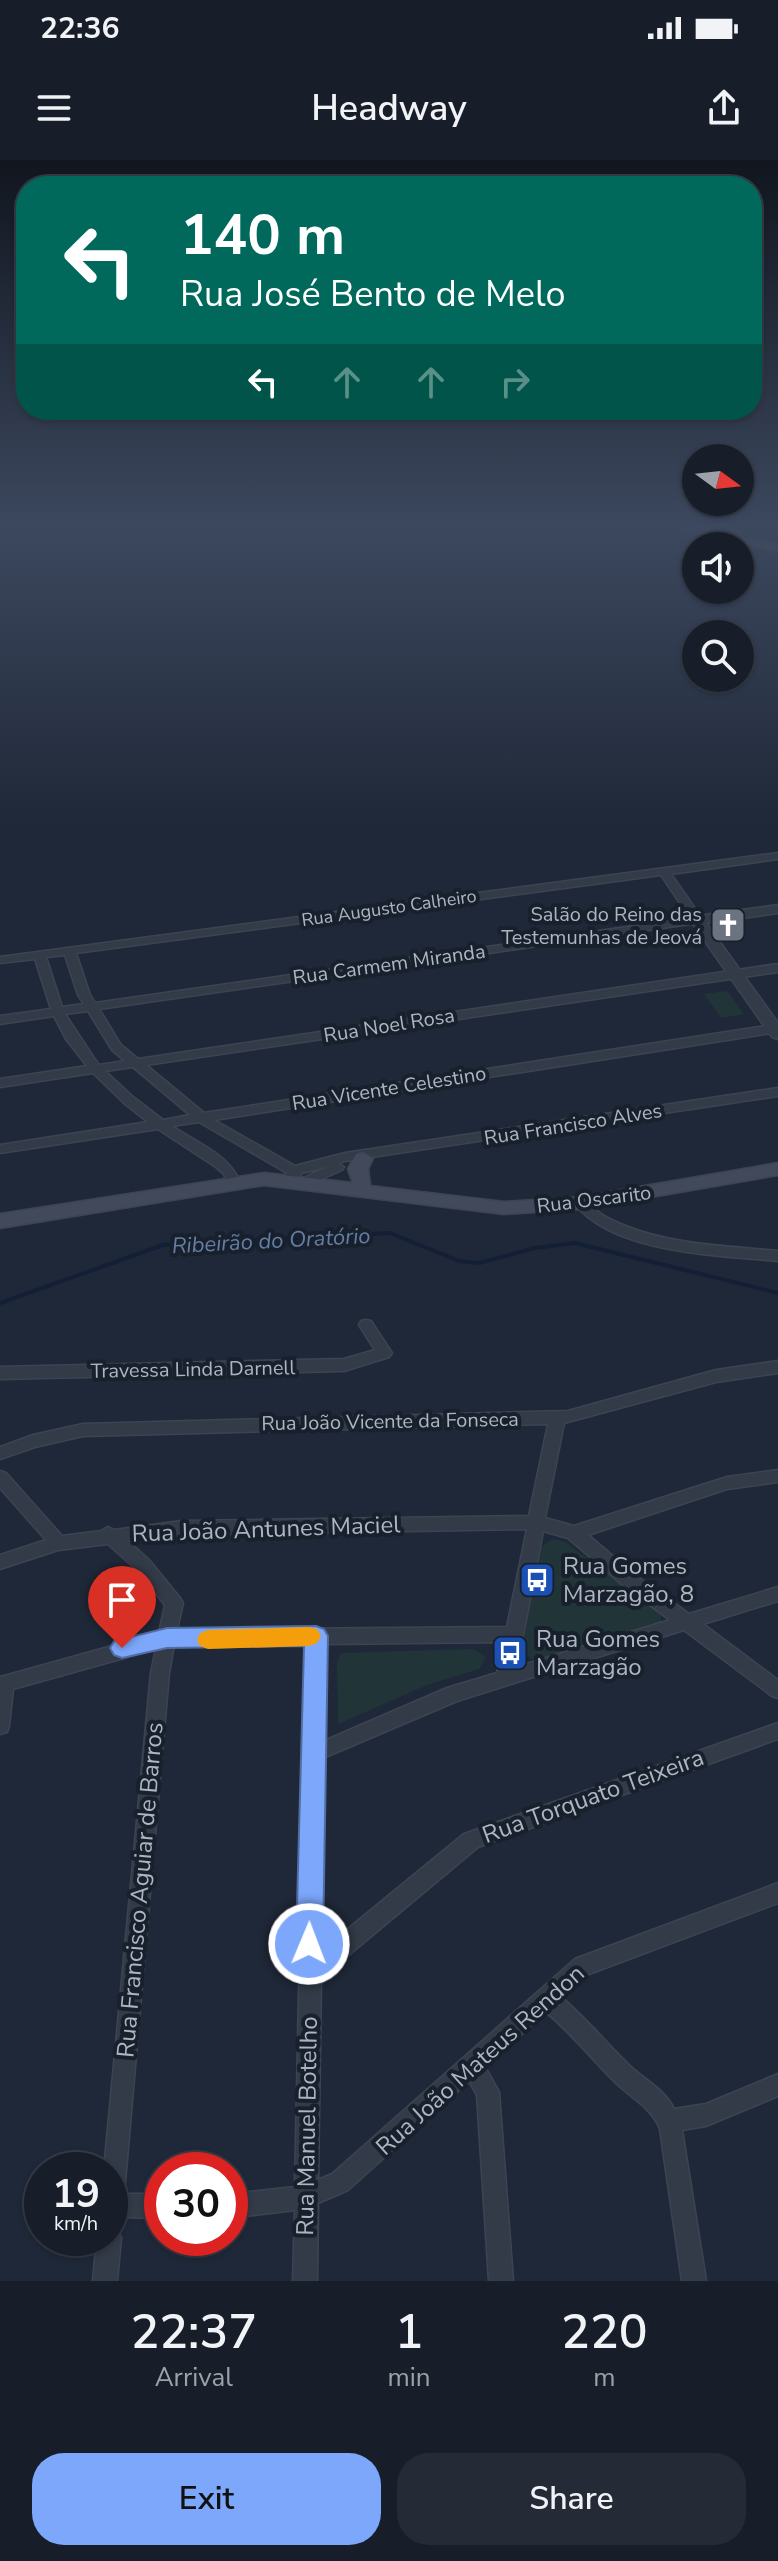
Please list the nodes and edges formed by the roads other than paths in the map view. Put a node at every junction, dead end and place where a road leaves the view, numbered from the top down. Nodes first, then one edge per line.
1 (778, 856) edge
2 (664, 871) junction
3 (778, 909) edge
4 (697, 920) junction
5 (70, 951) junction
6 (40, 955) junction
7 (0, 960) edge
8 (778, 968) edge
9 (737, 974) junction
10 (90, 1007) junction
11 (58, 1011) junction
12 (0, 1020) edge
13 (777, 1030) edge
14 (135, 1063) junction
15 (95, 1069) junction
16 (0, 1083) edge
17 (778, 1092) edge
18 (200, 1117) junction
19 (158, 1124) junction
20 (0, 1149) edge
21 (365, 1157) junction
22 (221, 1164) junction
23 (778, 1169) edge
24 (300, 1175) junction
25 (241, 1182) junction
26 (362, 1183) junction
27 (210, 1186) junction
28 (409, 1195) junction
29 (581, 1203) junction
30 (0, 1221) edge
31 (778, 1256) edge
32 (366, 1325) dead end
33 (778, 1367) edge
34 (0, 1373) edge
35 (557, 1418) junction
36 (0, 1453) edge
37 (778, 1476) edge
38 (0, 1477) edge
39 (536, 1522) junction
40 (574, 1533) junction
41 (108, 1534) junction
42 (58, 1543) junction
43 (0, 1562) edge
44 (778, 1594) edge
45 (687, 1622) junction
46 (515, 1634) junction
47 (316, 1636) junction
48 (167, 1638) junction
49 (505, 1679) junction
50 (2, 1685) edge
51 (778, 1690) edge
52 (0, 1726) edge
53 (778, 1731) edge
54 (312, 1752) junction
55 (778, 1893) edge
56 (309, 1974) junction
57 (545, 1997) junction
58 (473, 2067) junction
59 (778, 2085) edge
60 (668, 2121) junction
61 (117, 2152) edge
62 (307, 2197) junction
63 (248, 2205) edge
64 (107, 2256) edge
65 (105, 2281) edge
66 (305, 2281) edge
67 (501, 2281) edge
68 (694, 2281) edge

1 - 2 street, Rua Augusto Calheiro
2 - 4 street
2 - 5 street, Rua Augusto Calheiro
3 - 4 street, Rua Carmem Miranda
4 - 9 street
4 - 10 street, Rua Carmem Miranda
5 - 6 street, Rua Augusto Calheiro
5 - 10 street
6 - 7 street, Rua Augusto Calheiro
6 - 11 street
8 - 9 street, Rua Noel Rosa
9 - 13 street
9 - 14 street, Rua Noel Rosa
10 - 11 street, Rua Carmem Miranda
10 - 14 street
11 - 12 street, Rua Carmem Miranda
11 - 15 street
13 - 18 street, Rua Vicente Celestino
14 - 15 street, Rua Noel Rosa
14 - 18 street
15 - 16 street, Rua Noel Rosa
15 - 19 street
17 - 21 street, Rua Francisco Alves
18 - 19 street, Rua Vicente Celestino
18 - 24 street
19 - 20 street, Rua Vicente Celestino
19 - 22 street
21 - 24 street, Rua Francisco Alves
21 - 24 street, Rua Francisco Alves
21 - 26 main road
22 - 25 street
22 - 27 street
23 - 29 main road, Rua Oscarito
24 - 25 main road, Rua Oscarito
24 - 26 main road, Rua Oscarito
24 - 28 main road, Rua Oscarito
25 - 27 main road, Rua Oscarito
26 - 28 main road, Rua Oscarito
27 - 30 main road, Rua Oscarito
28 - 29 main road, Rua Oscarito
29 - 31 street
32 - 34 street, Travessa Linda Darnell
33 - 35 street, Rua João Vicente da Fonseca
35 - 36 street, Rua João Vicente da Fonseca
35 - 39 street
37 - 40 street
38 - 42 street
39 - 40 street, Rua João Antunes Maciel
39 - 41 street, Rua João Antunes Maciel
39 - 46 street
40 - 45 street
41 - 42 street, Rua João Antunes Maciel
41 - 48 street, Rua Francisco Aguiar de Barros
42 - 43 street, Rua João Antunes Maciel
44 - 45 street
45 - 49 street
45 - 51 street
46 - 47 street
46 - 49 street
47 - 48 street
47 - 54 street, Rua Manuel Botelho
48 - 50 street
48 - 61 street, Rua Francisco Aguiar de Barros
49 - 54 street
50 - 52 street
53 - 56 street, Rua Torquato Teixeira
54 - 56 street, Rua Manuel Botelho
55 - 57 street, Rua João Mateus Rendon
56 - 62 street, Rua Manuel Botelho
57 - 58 street, Rua João Mateus Rendon
57 - 60 street
58 - 62 street, Rua João Mateus Rendon
58 - 67 street
59 - 60 street
60 - 68 street
62 - 63 street, Rua João Mateus Rendon
62 - 66 street, Rua Manuel Botelho
64 - 65 street

